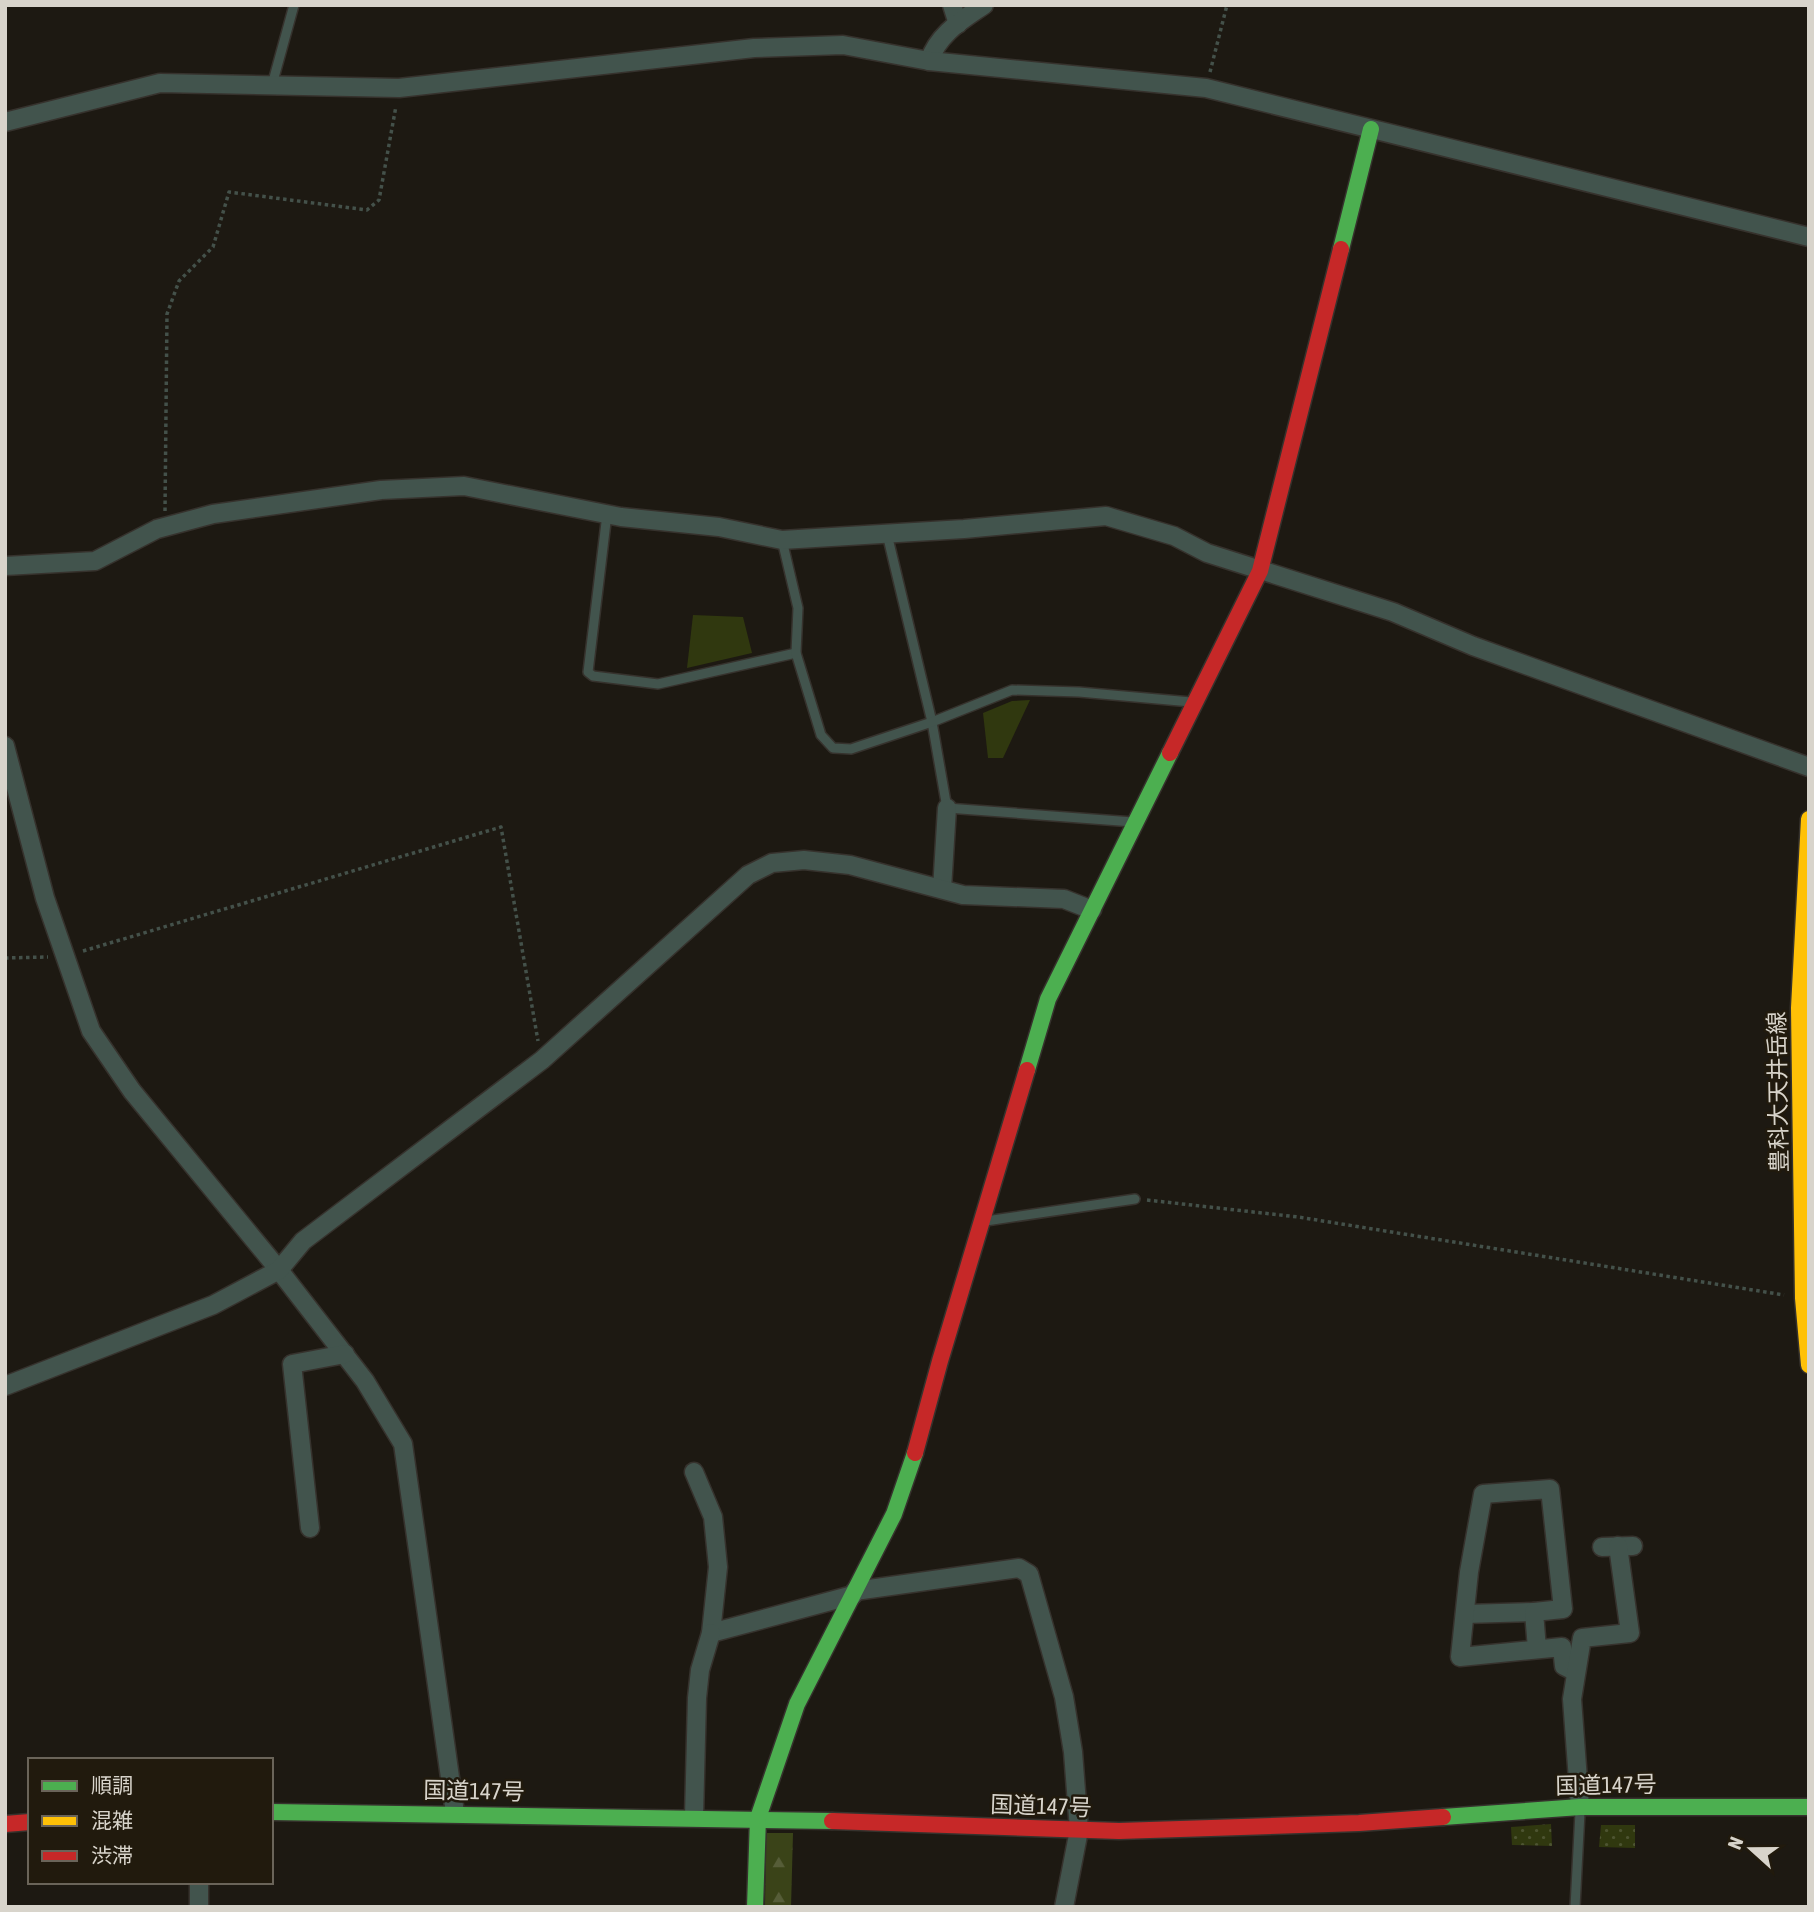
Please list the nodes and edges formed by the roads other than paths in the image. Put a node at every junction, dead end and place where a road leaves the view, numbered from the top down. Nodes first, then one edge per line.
1 (294, 5) edge
2 (953, 5) edge
3 (984, 5) edge
4 (958, 23) junction
5 (929, 61) junction
6 (272, 85) junction
7 (5, 122) edge
8 (1371, 129) junction
9 (1809, 237) edge
10 (607, 514) junction
11 (887, 534) junction
12 (782, 540) junction
13 (5, 566) edge
14 (1260, 570) junction
15 (796, 653) junction
16 (1196, 703) junction
17 (932, 722) junction
18 (5, 746) edge
19 (1809, 767) edge
20 (947, 808) junction
21 (1809, 819) edge
22 (1135, 822) junction
23 (942, 890) junction
24 (1092, 910) junction
25 (1135, 1199) road end
26 (981, 1222) junction
27 (279, 1270) junction
28 (1806, 1298) edge
29 (345, 1354) junction
30 (1809, 1365) edge
31 (5, 1386) edge
32 (694, 1472) dead end
33 (310, 1528) dead end
34 (1618, 1546) dead end
35 (854, 1593) junction
36 (1534, 1612) junction
37 (1465, 1614) junction
38 (710, 1633) junction
39 (1537, 1649) junction
40 (1576, 1672) junction
41 (1580, 1807) junction
42 (1809, 1807) edge
43 (273, 1812) edge
44 (455, 1813) junction
45 (694, 1817) junction
46 (758, 1818) junction
47 (28, 1822) edge
48 (5, 1824) edge
49 (1079, 1830) junction
50 (199, 1884) edge
51 (199, 1907) edge
52 (755, 1907) edge
53 (1064, 1907) edge
54 (1575, 1907) edge

1 - 6 lane
2 - 4 street
3 - 4 street
4 - 5 street
5 - 6 street
5 - 8 street
6 - 7 street
8 - 9 street
8 - 14 main road
10 - 12 street
10 - 13 street
10 - 15 lane
11 - 12 street
11 - 14 street
11 - 17 lane
12 - 15 lane
14 - 16 main road
14 - 19 street
15 - 17 lane
16 - 17 lane
16 - 22 main road
17 - 20 lane
18 - 27 street
20 - 22 lane
20 - 23 street
21 - 28 main road, 豊科大天井岳線
22 - 24 main road
23 - 24 street
23 - 27 street
24 - 26 main road
25 - 26 lane
26 - 35 main road
27 - 29 street
27 - 31 street
28 - 30 main road, 豊科大天井岳線
29 - 33 street
29 - 44 street
32 - 38 street
34 - 40 street
35 - 38 street
35 - 46 main road
35 - 49 street
36 - 37 street
36 - 37 street
36 - 39 street
37 - 39 street
38 - 45 street
39 - 40 street
40 - 41 street
41 - 42 main road, 国道147号
41 - 49 main road, 国道147号
41 - 54 lane
43 - 44 main road, 国道147号
44 - 45 main road, 国道147号
45 - 46 main road, 国道147号
46 - 49 main road, 国道147号
46 - 52 main road
47 - 48 main road
49 - 53 street
50 - 51 street

